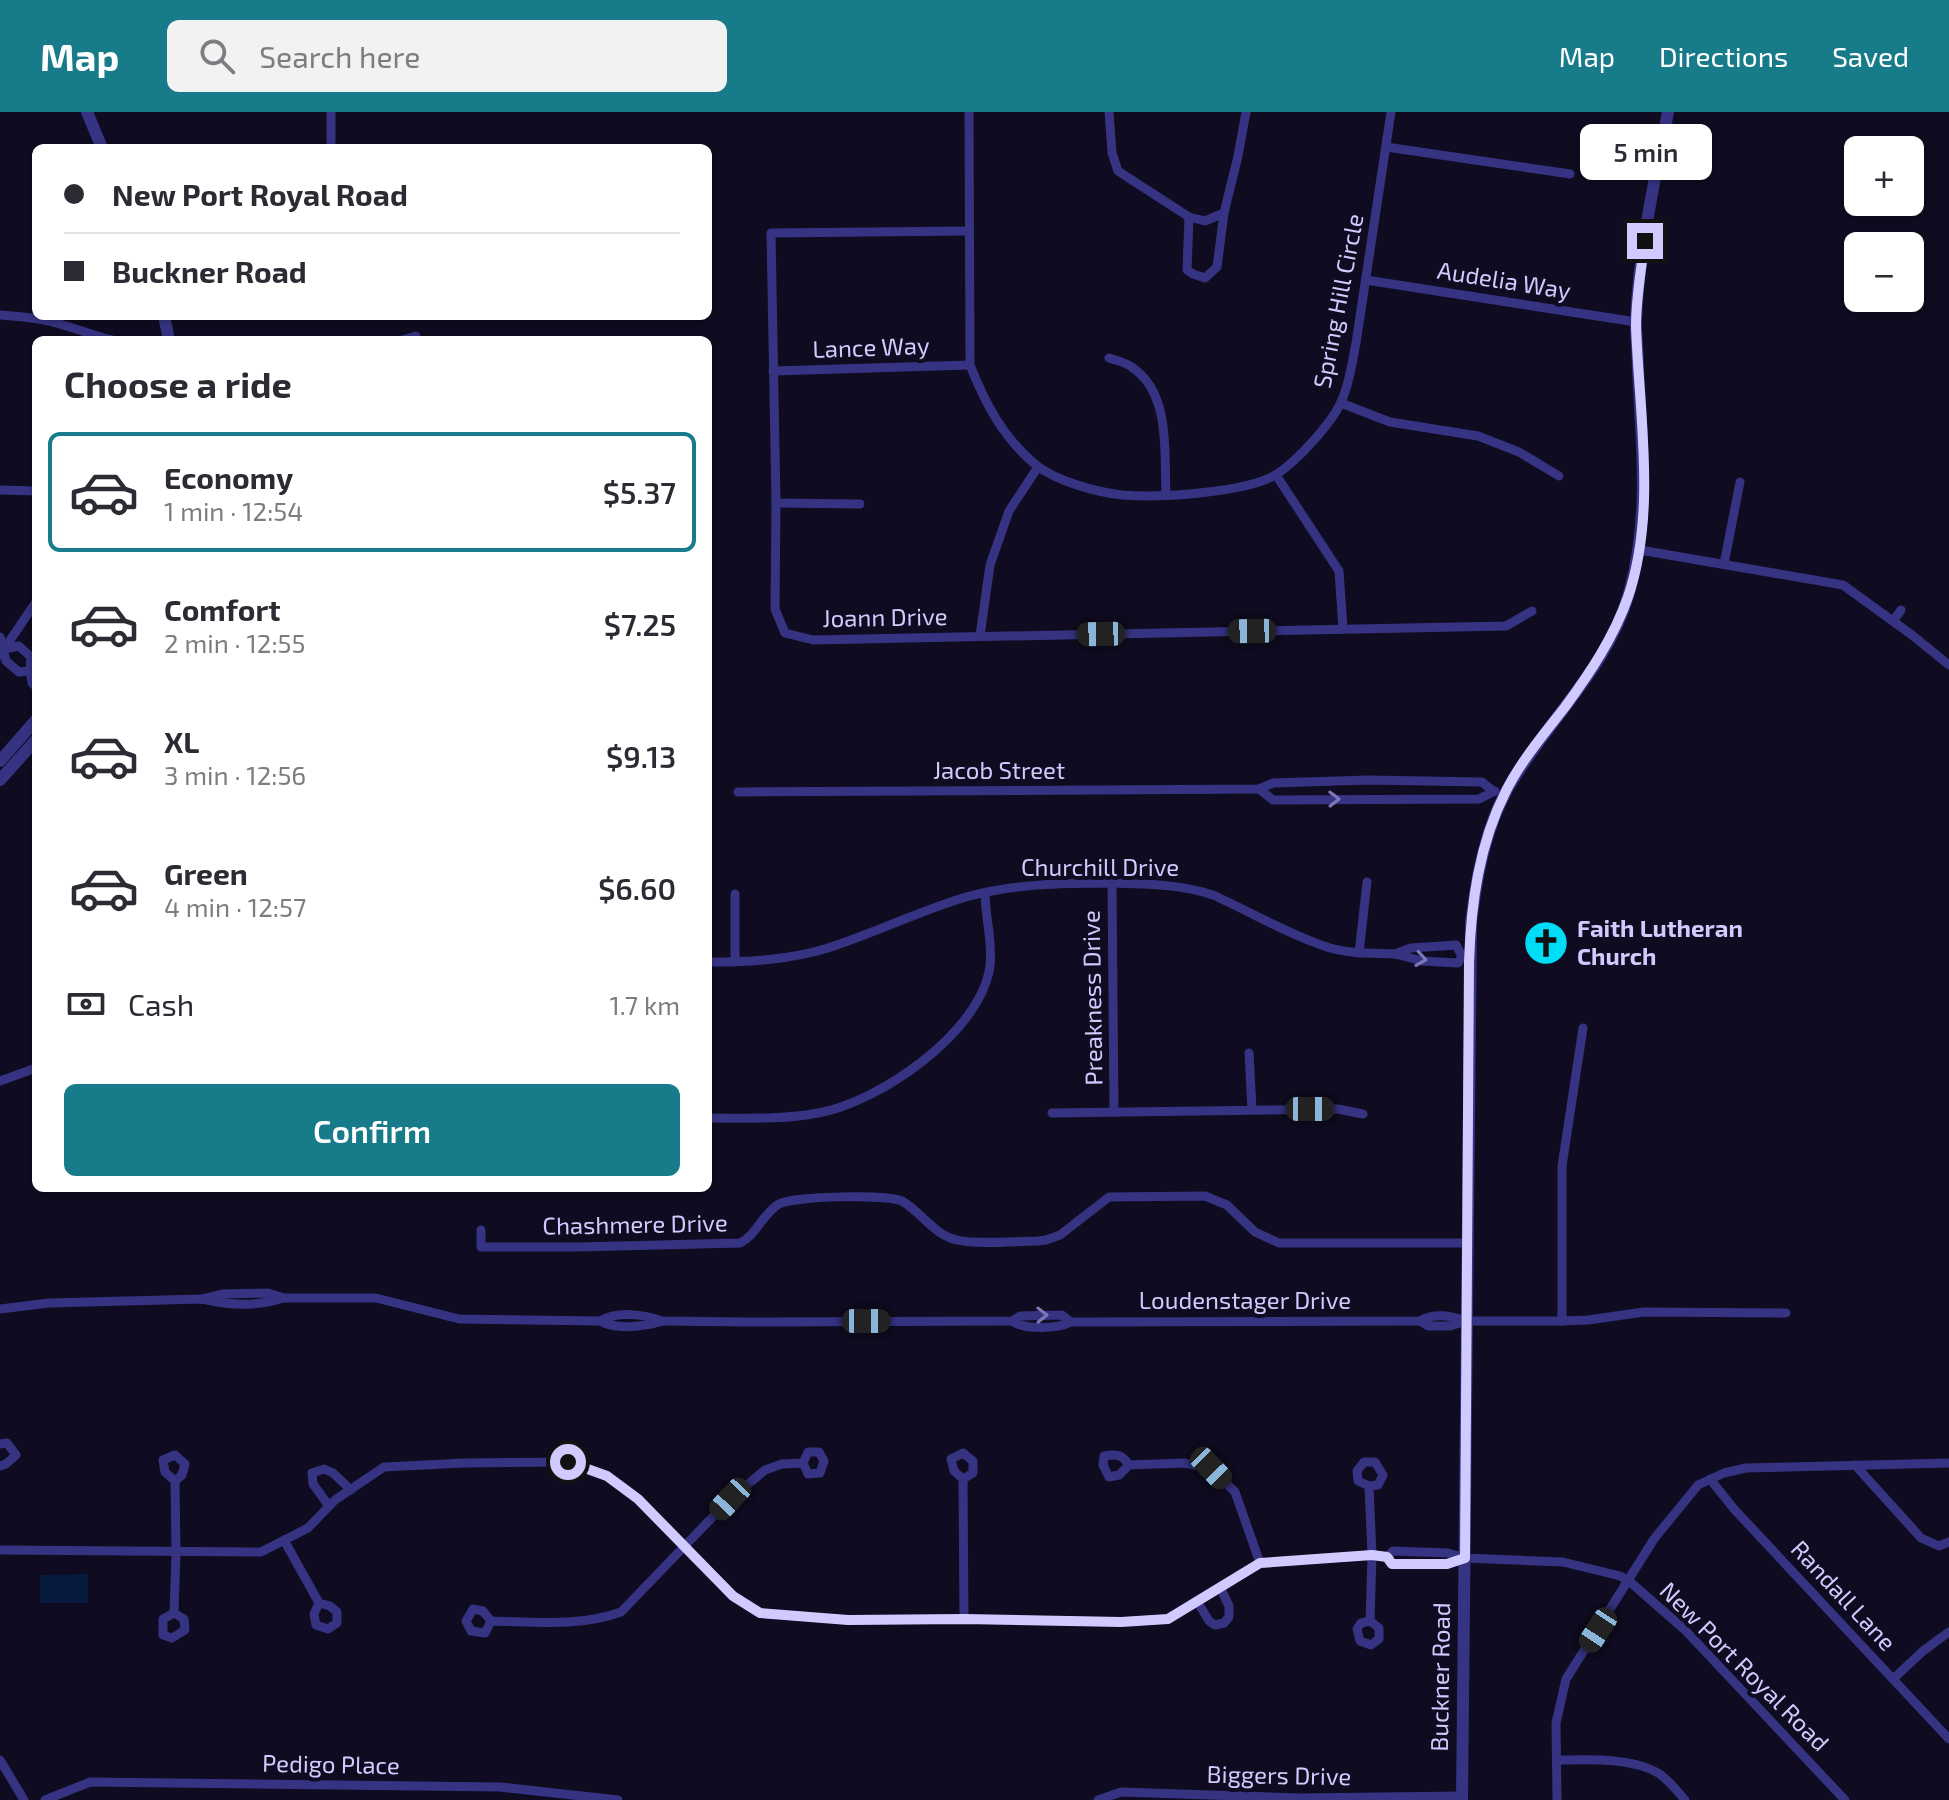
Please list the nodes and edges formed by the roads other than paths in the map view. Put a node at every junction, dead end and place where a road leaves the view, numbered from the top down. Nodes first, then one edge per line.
1 (88, 112) edge
2 (331, 112) edge
3 (969, 112) edge
4 (1109, 112) edge
5 (1246, 112) edge
6 (1391, 112) edge
7 (1668, 112) edge
8 (100, 144) edge
9 (331, 144) edge
10 (1386, 147) junction
11 (1570, 174) dead end
12 (1224, 213) junction
13 (1189, 217) junction
14 (968, 231) junction
15 (1366, 280) junction
16 (0, 315) edge
17 (32, 320) edge
18 (34, 320) edge
19 (1636, 322) junction
20 (95, 336) edge
21 (1109, 358) dead end
22 (970, 365) junction
23 (773, 371) junction
24 (1341, 403) junction
25 (1038, 467) junction
26 (1276, 475) junction
27 (1559, 476) dead end
28 (1740, 482) dead end
29 (0, 490) edge
30 (32, 491) edge
31 (1166, 494) junction
32 (776, 503) junction
33 (860, 504) dead end
34 (1640, 550) junction
35 (1724, 564) junction
36 (32, 607) edge
37 (1901, 610) dead end
38 (1532, 611) dead end
39 (1893, 621) junction
40 (1343, 629) junction
41 (980, 636) junction
42 (0, 637) edge
43 (1, 650) edge
44 (32, 664) edge
45 (1949, 665) edge
46 (32, 670) edge
47 (32, 725) edge
48 (32, 744) edge
49 (0, 761) edge
50 (0, 780) edge
51 (1259, 789) junction
52 (1499, 791) junction
53 (738, 792) dead end
54 (1367, 882) dead end
55 (1112, 883) junction
56 (985, 893) junction
57 (735, 894) dead end
58 (1359, 953) junction
59 (1395, 954) junction
60 (1466, 956) junction
61 (712, 962) edge
62 (735, 962) junction
63 (1583, 1028) dead end
64 (1249, 1053) dead end
65 (32, 1069) edge
66 (0, 1081) edge
67 (1252, 1109) junction
68 (1114, 1112) junction
69 (1052, 1113) dead end
70 (1363, 1114) dead end
71 (712, 1118) edge
72 (481, 1230) dead end
73 (1467, 1243) junction
74 (0, 1309) edge
75 (1786, 1313) dead end
76 (1466, 1321) junction
77 (1562, 1321) junction
78 (0, 1444) edge
79 (803, 1463) dead end
80 (1949, 1463) edge
81 (1129, 1465) dead end
82 (1855, 1465) junction
83 (0, 1466) edge
84 (963, 1479) dead end
85 (1710, 1479) junction
86 (175, 1481) dead end
87 (1369, 1486) dead end
88 (351, 1490) junction
89 (329, 1506) junction
90 (284, 1540) junction
91 (1949, 1542) edge
92 (684, 1547) junction
93 (0, 1550) edge
94 (176, 1552) junction
95 (1372, 1555) junction
96 (1465, 1558) junction
97 (1260, 1563) junction
98 (1629, 1581) junction
99 (1220, 1587) junction
100 (1197, 1601) junction
101 (319, 1603) dead end
102 (174, 1613) dead end
103 (964, 1619) junction
104 (491, 1621) dead end
105 (1370, 1621) dead end
106 (1949, 1632) edge
107 (1893, 1679) junction
108 (1949, 1739) edge
109 (0, 1760) edge
110 (1557, 1760) junction
111 (500, 1787) junction
112 (1462, 1798) edge
113 (1299, 1799) edge
114 (24, 1800) edge
115 (45, 1800) edge
116 (500, 1800) edge
117 (618, 1800) edge
118 (1098, 1800) edge
119 (1557, 1800) edge
120 (1685, 1800) edge
121 (1845, 1800) edge

1 - 8 street
2 - 9 street
3 - 14 street, Spring Hill Circle
4 - 13 street
5 - 12 street
6 - 10 street, Spring Hill Circle
7 - 19 street, Buckner Road
10 - 11 street
10 - 15 street, Spring Hill Circle
12 - 13 street
12 - 13 street
14 - 22 street, Spring Hill Circle
14 - 23 street, Joann Drive
15 - 19 street, Audelia Way
15 - 24 street, Spring Hill Circle
16 - 17 street
18 - 20 street
19 - 34 street, Buckner Road
21 - 31 street
22 - 23 street, Lance Way
22 - 25 street, Spring Hill Circle
23 - 32 street, Joann Drive
24 - 26 street, Spring Hill Circle
24 - 27 street
25 - 31 street, Spring Hill Circle
25 - 41 street
26 - 31 street, Spring Hill Circle
26 - 40 street
28 - 35 street
29 - 30 street
32 - 33 street
32 - 41 street, Joann Drive
34 - 35 street
34 - 52 street, Buckner Road
35 - 39 street
36 - 43 street
37 - 39 street
38 - 40 street, Joann Drive
39 - 45 street
40 - 41 street, Joann Drive
42 - 43 street
43 - 44 street
43 - 46 street
47 - 49 street
48 - 50 street
51 - 52 street, Jacob Street
51 -> 52 street, Jacob Street
51 - 53 street, Jacob Street
52 - 60 street, Buckner Road
54 - 58 street
55 - 56 street, Churchill Drive
55 - 58 street, Churchill Drive
55 - 68 street, Preakness Drive
56 - 62 street, Churchill Drive
56 - 71 street
57 - 62 street
58 - 59 street, Churchill Drive
59 -> 60 street, Churchill Drive
59 - 60 street, Churchill Drive
60 - 73 street, Buckner Road
61 - 62 street, Churchill Drive
63 - 77 street
64 - 67 street
65 - 66 street
67 - 68 street
67 - 70 street
68 - 69 street
72 - 73 street, Chashmere Drive
73 - 76 street, Buckner Road
74 - 76 street, Loudenstager Drive
75 - 77 street, Loudenstager Drive
76 - 77 street, Loudenstager Drive
76 - 96 street, Buckner Road
78 - 83 street
79 - 92 street
80 - 82 street
81 - 97 street
82 - 85 street
82 - 91 street
84 - 103 street
85 - 98 street
85 - 107 street, Randall Lane
86 - 94 street
87 - 95 street
88 - 89 street, New Port Royal Road
88 - 89 street
88 - 92 street, New Port Royal Road
89 - 90 street, New Port Royal Road
90 - 94 street, New Port Royal Road
90 - 101 street
92 - 103 street, New Port Royal Road
92 - 104 street
93 - 94 street, New Port Royal Road
94 - 102 street
95 - 96 street, New Port Royal Road
95 - 97 street, New Port Royal Road
95 - 105 street
96 - 98 street, New Port Royal Road
96 - 112 street, Buckner Road
97 - 99 street, New Port Royal Road
98 - 110 street
98 - 121 street, New Port Royal Road
99 - 100 street, New Port Royal Road
99 - 100 street
100 - 103 street, New Port Royal Road
106 - 107 street
107 - 108 street, Randall Lane
109 - 114 street
110 - 119 street
110 - 120 street
111 - 115 street, Pedigo Place
111 - 116 street
111 - 117 street, Pedigo Place
112 - 113 street, Biggers Drive
113 - 118 street, Biggers Drive

